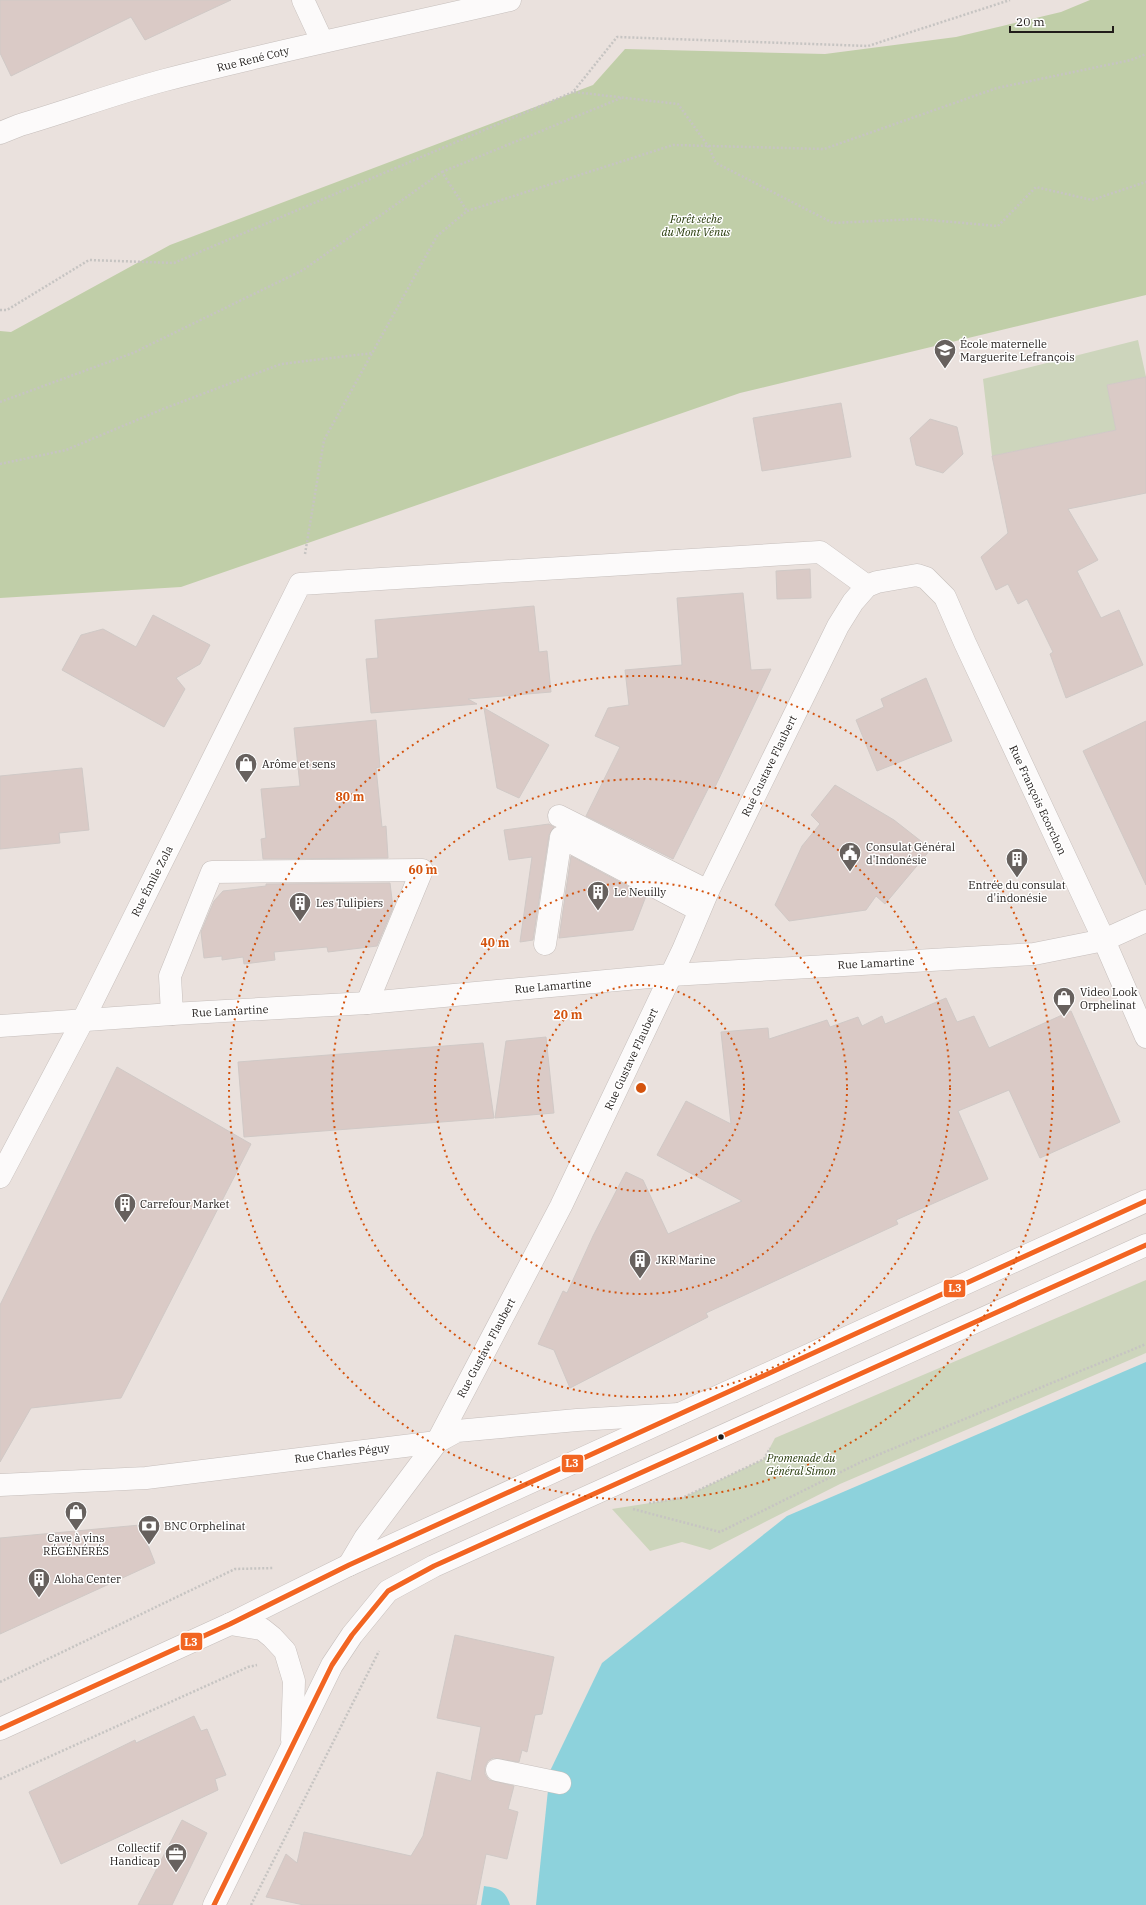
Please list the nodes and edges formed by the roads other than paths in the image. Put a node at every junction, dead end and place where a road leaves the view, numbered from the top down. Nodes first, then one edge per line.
1 (303, 0) edge
2 (510, 0) edge
3 (322, 41) junction
4 (0, 133) edge
5 (867, 586) junction
6 (559, 816) dead end
7 (704, 900) junction
8 (1146, 922) edge
9 (1104, 940) junction
10 (545, 944) dead end
11 (671, 975) junction
12 (367, 1003) junction
13 (172, 1014) junction
14 (83, 1020) junction
15 (0, 1026) edge
16 (1146, 1037) edge
17 (0, 1177) edge
18 (1146, 1201) edge
19 (1146, 1245) edge
20 (682, 1414) junction
21 (436, 1442) junction
22 (0, 1485) edge
23 (349, 1565) junction
24 (230, 1624) junction
25 (0, 1729) edge
26 (292, 1748) junction
27 (496, 1770) dead end
28 (560, 1783) dead end
29 (214, 1905) edge

1 - 3 street
2 - 3 street, Rue René Coty
3 - 4 street, Rue René Coty
5 - 7 street, Rue Gustave Flaubert
5 - 9 street, Rue François Ecorchon
5 - 14 street, Rue Émile Zola
6 - 7 street
7 - 10 street
7 - 11 street, Rue Gustave Flaubert
8 - 9 street, Rue Lamartine
9 - 11 street, Rue Lamartine
9 - 16 street, Rue François Ecorchon
11 - 12 street, Rue Lamartine
11 - 21 street, Rue Gustave Flaubert
12 - 13 street, Rue Lamartine
12 - 13 street
13 - 14 street, Rue Lamartine
14 - 15 street, Rue Lamartine
14 - 17 street, Rue Émile Zola
18 - 20 street
19 - 26 street
20 - 21 street, Rue Charles Péguy
20 - 23 street
21 - 22 street, Rue Charles Péguy
21 - 23 street, Rue Gustave Flaubert
23 - 24 street
24 - 25 street
24 - 26 street
26 - 29 street
27 - 28 street

